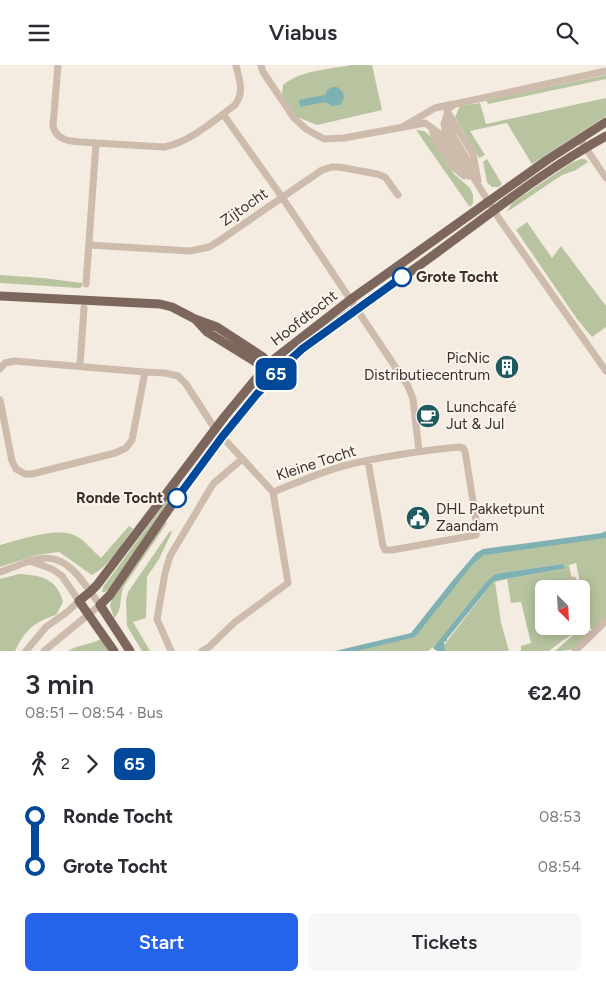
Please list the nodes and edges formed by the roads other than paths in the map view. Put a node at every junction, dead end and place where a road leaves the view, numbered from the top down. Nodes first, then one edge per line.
1 (58, 65) edge
2 (236, 65) edge
3 (261, 65) edge
4 (606, 71) edge
5 (455, 104) junction
6 (447, 111) junction
7 (223, 113) junction
8 (606, 121) edge
9 (401, 127) junction
10 (606, 136) edge
11 (579, 138) junction
12 (96, 143) junction
13 (585, 147) junction
14 (606, 178) edge
15 (478, 186) junction
16 (398, 195) dead end
17 (282, 197) junction
18 (488, 202) junction
19 (494, 211) junction
20 (89, 245) junction
21 (86, 284) dead end
22 (0, 296) edge
23 (350, 300) junction
24 (84, 307) dead end
25 (356, 309) junction
26 (80, 365) junction
27 (266, 365) junction
28 (0, 369) edge
29 (145, 371) junction
30 (606, 371) edge
31 (276, 373) junction
32 (0, 400) edge
33 (215, 429) junction
34 (222, 437) junction
35 (419, 451) junction
36 (242, 459) junction
37 (368, 461) junction
38 (272, 491) junction
39 (30, 561) junction
40 (0, 572) edge
41 (90, 592) junction
42 (79, 601) junction
43 (100, 605) junction
44 (89, 615) junction
45 (606, 621) edge
46 (587, 635) edge
47 (588, 638) junction
48 (26, 651) edge
49 (44, 651) edge
50 (114, 651) edge
51 (130, 651) edge
52 (171, 651) edge
53 (202, 651) edge
54 (575, 651) edge

1 - 12 street
2 - 7 street
3 - 9 street
4 - 5 street
5 - 6 street
5 - 9 street
6 - 15 street
6 - 15 street
7 - 12 street
7 - 17 street
8 - 11 main road, Hoofdtocht
9 - 15 street
10 - 13 main road, Hoofdtocht
11 - 13 street
11 - 18 main road, Hoofdtocht
12 - 20 street
13 - 14 street
13 - 19 main road, Hoofdtocht
15 - 18 street
16 - 17 street, Zijtocht
17 - 20 street, Zijtocht
17 - 23 street
18 - 19 street
18 - 23 main road, Hoofdtocht
19 - 25 main road, Hoofdtocht
19 - 30 street
20 - 21 street
22 - 27 main road
23 - 25 street
23 - 27 main road, Hoofdtocht
24 - 26 street
25 - 31 main road, Hoofdtocht
25 - 35 street
26 - 28 street
26 - 29 street
27 - 31 main road
27 - 33 main road, Hoofdtocht
29 - 32 street
29 - 33 street
31 - 34 main road, Hoofdtocht
33 - 34 street, Kleine Tocht
33 - 41 main road, Hoofdtocht
34 - 36 street, Kleine Tocht
34 - 43 main road, Hoofdtocht
35 - 37 street, Kleine Tocht
35 - 37 street, Kleine Tocht
36 - 38 street, Kleine Tocht
36 - 52 street
37 - 38 street, Kleine Tocht
38 - 53 street, Kleine Tocht
39 - 40 street
39 - 41 street
39 - 42 street
41 - 42 main road, Hoofdtocht
41 - 43 street
42 - 44 main road
42 - 48 street
43 - 44 street, Hoofdtocht
43 - 51 main road
44 - 49 street, Hoofdtocht
44 - 50 main road
45 - 47 street
46 - 47 street
47 - 54 street

